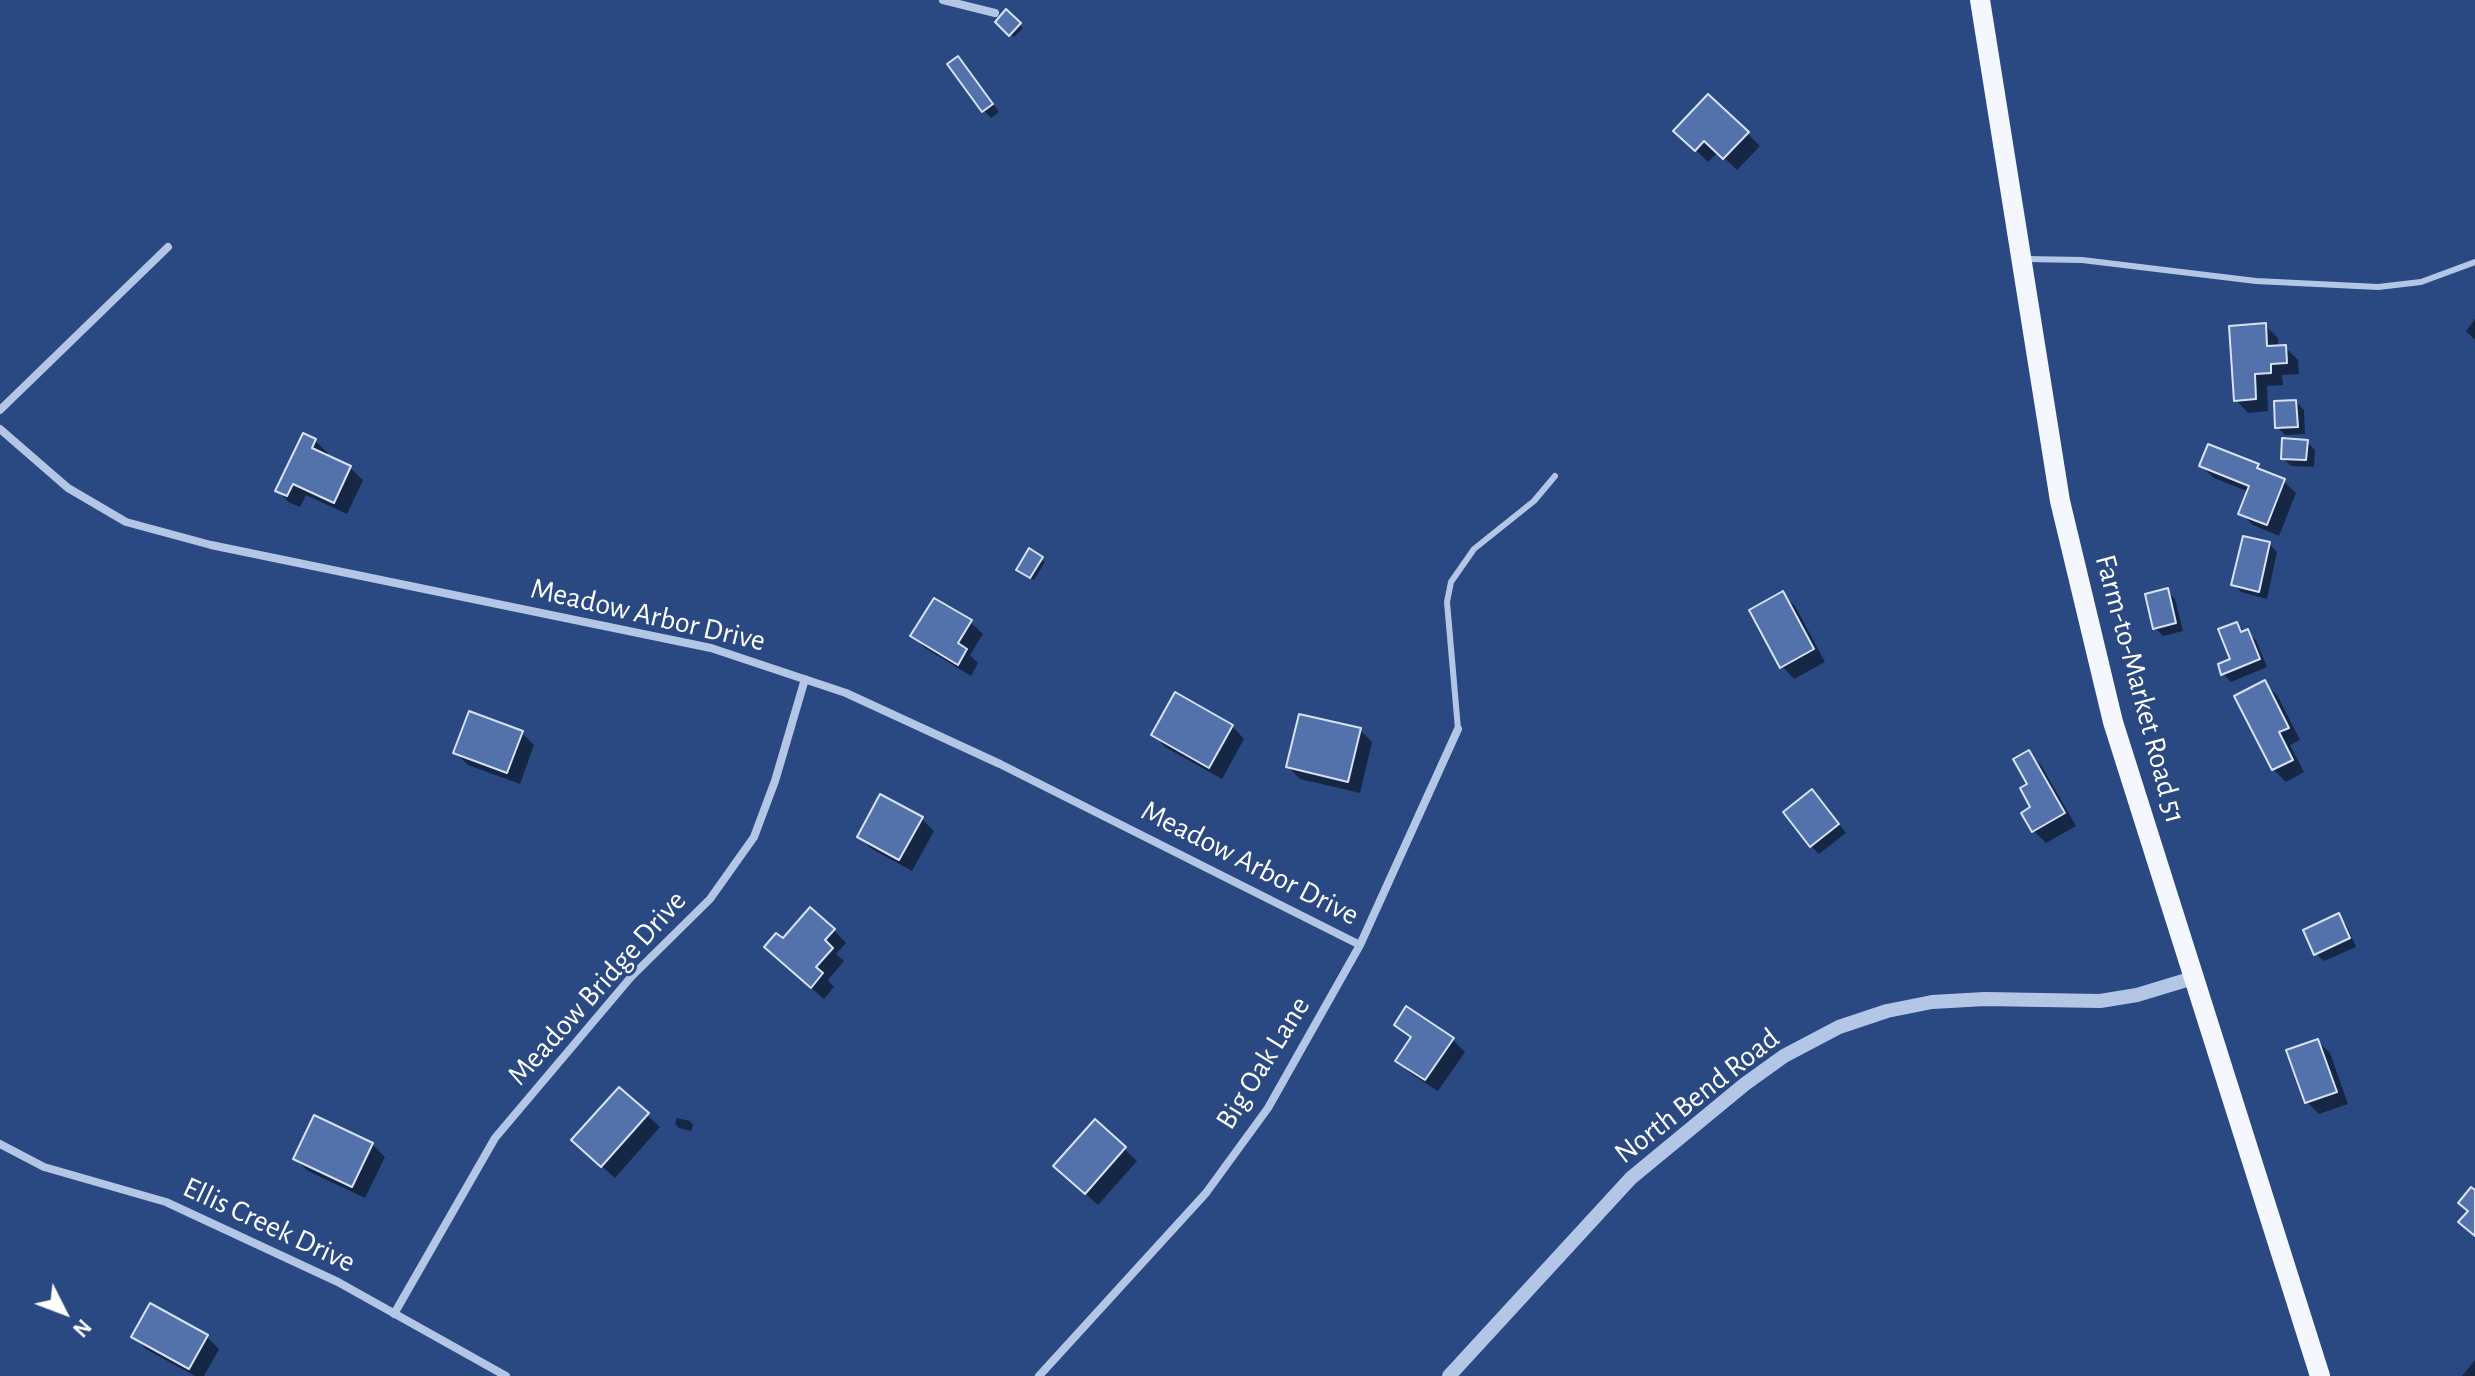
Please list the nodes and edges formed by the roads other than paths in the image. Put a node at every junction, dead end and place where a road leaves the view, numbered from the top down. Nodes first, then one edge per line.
1 (943, 0) edge
2 (1980, 0) edge
3 (995, 13) dead end
4 (168, 247) dead end
5 (2022, 259) junction
6 (2475, 262) edge
7 (0, 410) edge
8 (0, 429) edge
9 (1555, 476) dead end
10 (805, 679) junction
11 (1458, 729) joint
12 (1360, 945) junction
13 (2193, 978) junction
14 (0, 1144) edge
15 (394, 1314) junction
16 (506, 1376) edge
17 (1039, 1376) edge
18 (1449, 1376) edge
19 (2320, 1376) edge

1 - 3 street
2 - 5 main road, Farm-to-Market Road 51
4 - 7 street
5 - 6 lane
5 - 13 main road, Farm-to-Market Road 51
8 - 10 street, Meadow Arbor Drive
9 - 11 lane
10 - 12 street, Meadow Arbor Drive
10 - 15 street, Meadow Bridge Drive
11 - 12 street, Big Oak Lane
12 - 17 street, Big Oak Lane
13 - 18 street, North Bend Road
13 - 19 main road, Farm-to-Market Road 51
14 - 15 street, Ellis Creek Drive
15 - 16 street, Ellis Creek Drive

